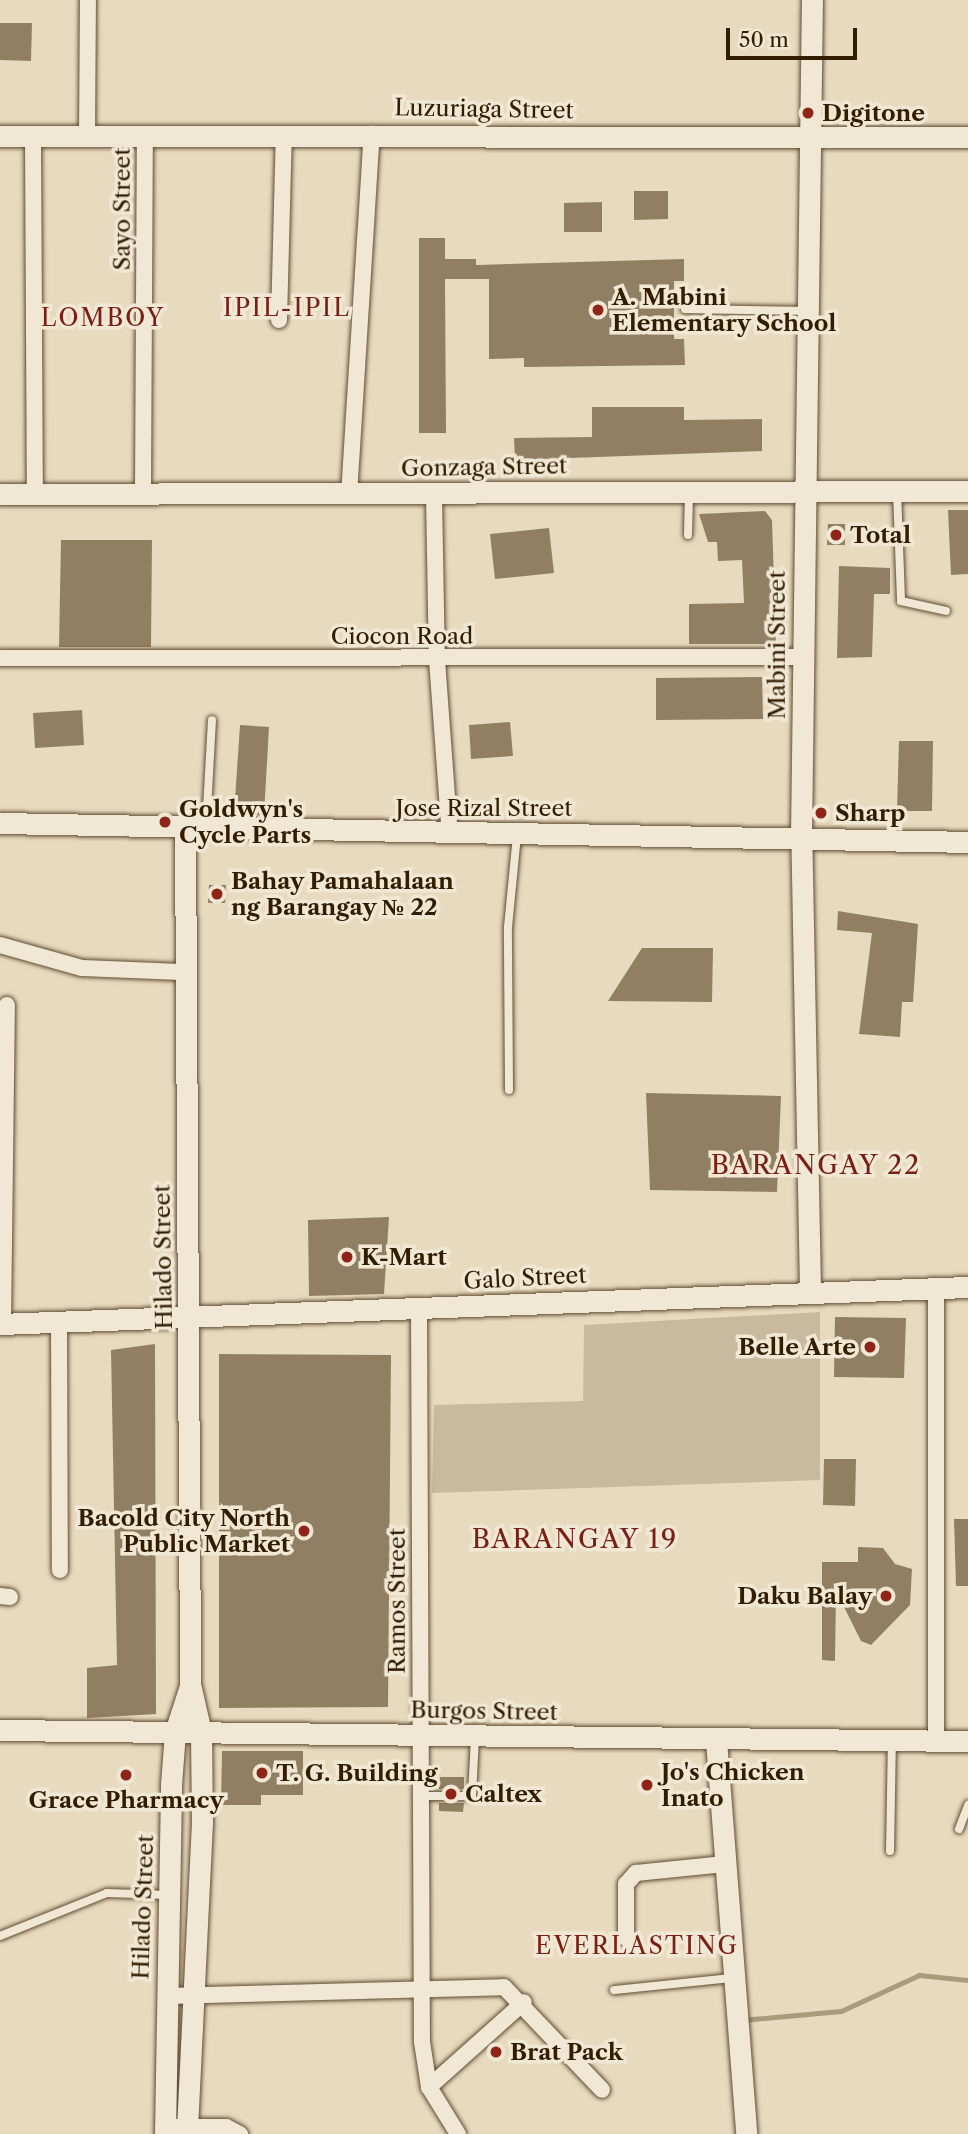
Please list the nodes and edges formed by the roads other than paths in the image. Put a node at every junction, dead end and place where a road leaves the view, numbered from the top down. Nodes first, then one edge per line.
1 (88, 0) edge
2 (812, 0) edge
3 (372, 134) junction
4 (145, 135) junction
5 (284, 135) junction
6 (0, 136) edge
7 (33, 136) junction
8 (87, 136) junction
9 (968, 137) edge
10 (810, 140) junction
11 (685, 309) dead end
12 (810, 311) junction
13 (279, 320) dead end
14 (803, 488) junction
15 (689, 491) junction
16 (897, 491) junction
17 (968, 491) edge
18 (143, 493) junction
19 (0, 494) edge
20 (35, 494) junction
21 (349, 495) junction
22 (434, 495) junction
23 (688, 535) dead end
24 (946, 611) dead end
25 (804, 657) junction
26 (0, 658) edge
27 (437, 660) junction
28 (212, 720) dead end
29 (0, 824) edge
30 (196, 830) junction
31 (450, 835) junction
32 (517, 835) junction
33 (801, 836) junction
34 (968, 842) edge
35 (0, 945) edge
36 (181, 972) junction
37 (7, 1004) dead end
38 (509, 1090) dead end
39 (968, 1287) edge
40 (936, 1288) junction
41 (810, 1290) junction
42 (419, 1310) junction
43 (191, 1314) junction
44 (59, 1322) junction
45 (2, 1324) edge
46 (60, 1570) dead end
47 (190, 1684) junction
48 (0, 1730) edge
49 (174, 1732) junction
50 (201, 1732) junction
51 (419, 1737) junction
52 (475, 1737) junction
53 (716, 1740) junction
54 (892, 1740) junction
55 (936, 1741) junction
56 (968, 1741) edge
57 (421, 1796) junction
58 (968, 1805) edge
59 (959, 1829) dead end
60 (890, 1850) dead end
61 (725, 1864) junction
62 (195, 1877) junction
63 (171, 1886) junction
64 (0, 1936) edge
65 (626, 1938) dead end
66 (732, 1978) junction
67 (614, 1990) dead end
68 (422, 1991) junction
69 (166, 1996) junction
70 (192, 1996) junction
71 (524, 2002) junction
72 (429, 2087) junction
73 (602, 2090) dead end
74 (187, 2130) edge
75 (165, 2131) edge
76 (240, 2134) edge
77 (458, 2134) edge
78 (746, 2134) edge

1 - 8 street
2 - 10 street, Mabini Street
3 - 5 street, Luzuriaga Street
3 - 10 street, Luzuriaga Street
3 - 21 street
4 - 5 street, Luzuriaga Street
4 - 8 street, Luzuriaga Street
4 - 18 street, Sayo Street
5 - 13 street
6 - 7 street, Luzuriaga Street
7 - 8 street, Luzuriaga Street
7 - 20 street
9 - 10 street, Luzuriaga Street
10 - 12 street, Mabini Street
11 - 12 lane
12 - 14 street, Mabini Street
14 - 15 street, Gonzaga Street
14 - 16 street, Gonzaga Street
14 - 25 street, Mabini Street
15 - 22 street, Gonzaga Street
15 - 23 lane
16 - 17 street, Gonzaga Street
16 - 24 lane
18 - 20 street, Gonzaga Street
18 - 21 street, Gonzaga Street
19 - 20 street, Gonzaga Street
21 - 22 street, Gonzaga Street
22 - 27 street
25 - 27 street, Ciocon Road
25 - 33 street, Mabini Street
26 - 27 street, Ciocon Road
27 - 31 street
28 - 30 lane
29 - 30 street, Jose Rizal Street
30 - 31 street, Jose Rizal Street
30 - 36 street, Hilado Street
31 - 32 street, Jose Rizal Street
32 - 33 street, Jose Rizal Street
32 - 38 lane
33 - 34 street, Jose Rizal Street
33 - 41 street, Mabini Street
35 - 36 street
36 - 43 street, Hilado Street
37 - 45 street
39 - 40 street, Galo Street
40 - 41 street, Galo Street
40 - 55 street
41 - 42 street, Galo Street
42 - 43 street, Galo Street
42 - 51 street, Ramos Street
43 - 44 street, Galo Street
43 - 47 street, Hilado Street
44 - 45 street, Galo Street
44 - 46 street
47 - 49 street, Hilado Street
47 - 50 street, Hilado Street
48 - 49 street, Burgos Street
49 - 50 street, Burgos Street
49 - 63 street, Hilado Street
50 - 51 street, Burgos Street
50 - 62 street, Hilado Street
51 - 52 street, Burgos Street
51 - 57 street, Ramos Street
52 - 53 street, Burgos Street
52 - 57 lane
53 - 54 street, Burgos Street
53 - 61 street
54 - 55 street, Burgos Street
54 - 60 lane
55 - 56 street, Burgos Street
57 - 68 street, Ramos Street
58 - 59 lane
61 - 65 street
61 - 66 street
62 - 63 street
62 - 70 street, Hilado Street
63 - 64 lane
63 - 69 street, Hilado Street
66 - 67 lane
66 - 78 street
68 - 70 street
68 - 71 street
68 - 72 street, Ramos Street
69 - 70 street
69 - 75 street, Hilado Street
70 - 74 street, Hilado Street
71 - 72 street
71 - 73 street
72 - 77 street, Ramos Street
74 - 75 street
74 - 76 street

